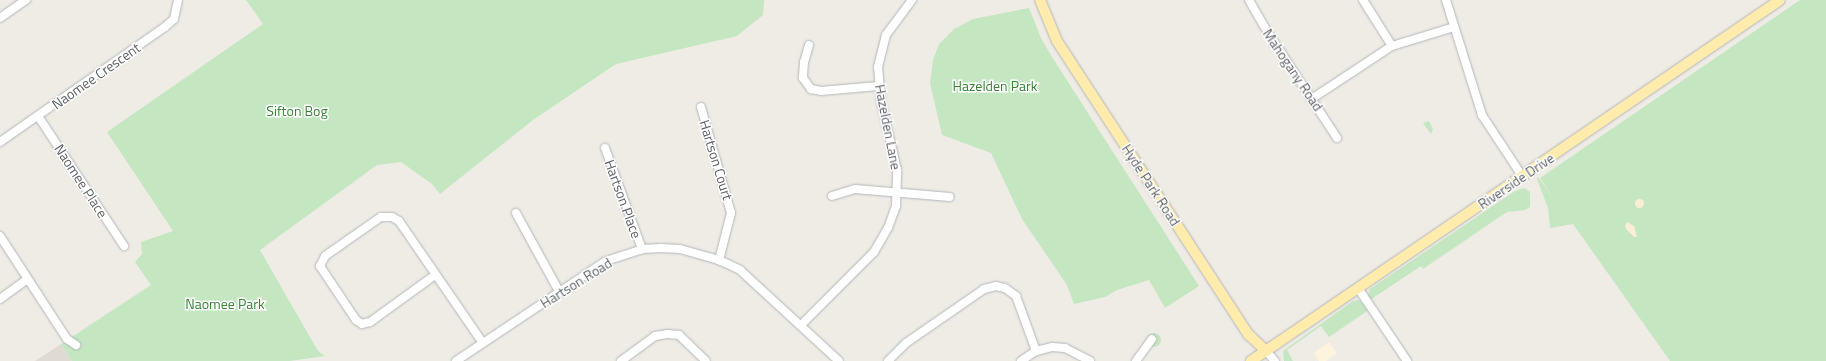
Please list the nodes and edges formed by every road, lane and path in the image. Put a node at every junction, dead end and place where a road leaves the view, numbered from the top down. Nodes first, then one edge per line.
1 (26, 0) edge
2 (178, 0) edge
3 (912, 0) edge
4 (1040, 0) edge
5 (1249, 0) edge
6 (1363, 0) edge
7 (1446, 0) edge
8 (1780, 0) edge
9 (0, 18) edge
10 (1454, 27) junction
11 (809, 45) dead end
12 (1392, 46) junction
13 (878, 86) junction
14 (1313, 98) junction
15 (701, 108) dead end
16 (38, 116) junction
17 (1338, 138) dead end
18 (0, 142) edge
19 (605, 148) dead end
20 (1522, 176) junction
21 (897, 191) junction
22 (832, 196) dead end
23 (950, 197) dead end
24 (516, 212) dead end
25 (0, 236) edge
26 (124, 246) dead end
27 (642, 249) junction
28 (719, 260) junction
29 (435, 275) junction
30 (28, 279) junction
31 (1358, 288) junction
32 (560, 293) junction
33 (0, 299) edge
34 (802, 324) junction
35 (1152, 339) dead end
36 (483, 343) junction
37 (76, 345) dead end
38 (1036, 351) junction
39 (1266, 351) junction
40 (456, 361) edge
41 (621, 361) edge
42 (706, 361) edge
43 (839, 361) edge
44 (888, 361) edge
45 (1021, 361) edge
46 (1090, 361) edge
47 (1136, 361) edge
48 (1251, 361) edge
49 (1275, 361) edge
50 (1406, 361) edge

1 - 9 street
2 - 16 street, Naomee Crescent
3 - 13 street, Hazelden Lane
4 - 39 main road, Hyde Park Road
5 - 14 street, Mahogany Road
6 - 12 street
7 - 10 street
8 - 20 main road, Riverside Drive
10 - 12 street
10 - 20 street
11 - 13 street
12 - 14 street
13 - 21 street, Hazelden Lane
14 - 17 street, Mahogany Road
15 - 28 street, Hartson Court
16 - 18 street, Naomee Crescent
16 - 26 street, Naomee Place
19 - 27 street, Hartson Place
20 - 31 main road, Riverside Drive
21 - 22 street
21 - 23 street
21 - 34 street, Hazelden Lane
24 - 32 street
25 - 30 street
27 - 28 street, Hartson Road
27 - 32 street, Hartson Road
28 - 34 street, Hartson Road
29 - 29 street
29 - 36 street
30 - 33 street
30 - 37 street
31 - 39 main road, Riverside Drive
31 - 50 street
32 - 36 street, Hartson Road
34 - 43 street, Hartson Road
35 - 47 street
36 - 40 street, Hartson Road
38 - 44 street
38 - 45 street
38 - 46 street
39 - 48 main road, Riverside Drive
39 - 49 street, Hyde Park Road
41 - 42 street

